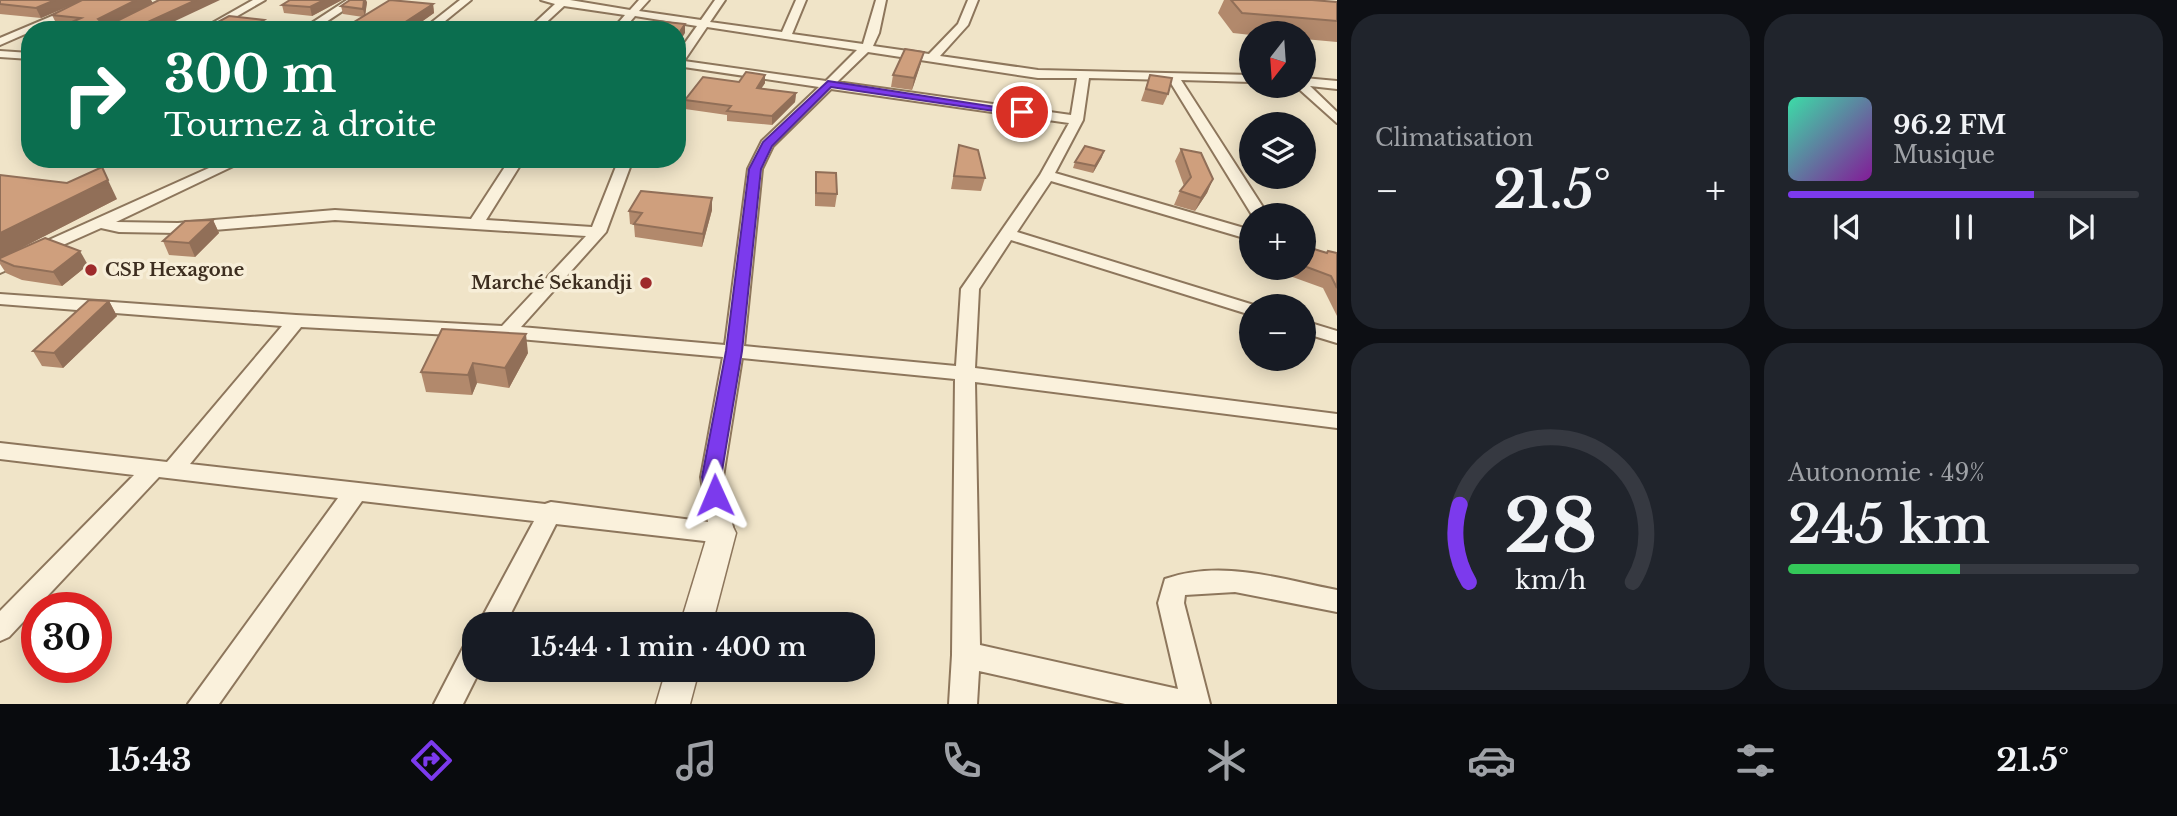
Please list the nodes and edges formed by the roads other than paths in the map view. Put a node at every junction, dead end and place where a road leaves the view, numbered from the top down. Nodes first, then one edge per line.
1 (98, 0) edge
2 (260, 0) edge
3 (354, 0) edge
4 (466, 0) edge
5 (546, 0) edge
6 (644, 0) edge
7 (720, 0) edge
8 (801, 0) edge
9 (881, 0) edge
10 (973, 0) edge
11 (564, 1) edge
12 (633, 13) junction
13 (49, 21) edge
14 (222, 21) edge
15 (320, 21) edge
16 (439, 21) edge
17 (542, 21) edge
18 (625, 21) edge
19 (705, 23) junction
20 (21, 33) edge
21 (786, 35) junction
22 (0, 42) edge
23 (867, 47) junction
24 (686, 50) edge
25 (0, 54) edge
26 (21, 55) edge
27 (932, 57) junction
28 (686, 64) edge
29 (1172, 76) junction
30 (1083, 77) junction
31 (1239, 78) edge
32 (828, 84) junction
33 (1316, 84) edge
34 (1337, 85) edge
35 (1316, 97) edge
36 (1337, 118) edge
37 (1077, 120) junction
38 (221, 168) edge
39 (511, 168) edge
40 (623, 168) edge
41 (1047, 174) junction
42 (1252, 203) edge
43 (100, 223) junction
44 (475, 225) junction
45 (1239, 231) edge
46 (598, 232) junction
47 (1008, 234) junction
48 (0, 268) edge
49 (0, 299) edge
50 (1239, 306) edge
51 (296, 321) junction
52 (1316, 331) edge
53 (507, 332) junction
54 (1337, 337) edge
55 (734, 351) junction
56 (965, 374) junction
57 (1337, 421) edge
58 (0, 451) edge
59 (163, 469) junction
60 (357, 490) junction
61 (551, 511) junction
62 (722, 533) junction
63 (1337, 601) edge
64 (498, 612) edge
65 (700, 612) edge
66 (0, 629) edge
67 (966, 655) junction
68 (462, 678) edge
69 (679, 682) edge
70 (202, 704) edge
71 (448, 704) edge
72 (673, 704) edge
73 (963, 704) edge
74 (1185, 704) edge
75 (1196, 704) edge

1 - 13 street
2 - 14 street
3 - 15 street
4 - 16 street
5 - 11 street
6 - 12 street
7 - 19 street
8 - 21 street
9 - 23 street
10 - 27 street
11 - 12 street
11 - 17 street
12 - 18 street
12 - 19 street
19 - 21 street
19 - 24 street
20 - 22 street
21 - 23 street
23 - 27 street
23 - 32 street
25 - 26 street
27 - 30 street
28 - 32 street
29 - 30 street
29 - 31 street
29 - 42 street
30 - 37 street
32 - 37 street
32 - 55 street
33 - 34 street
35 - 36 street
37 - 41 street
38 - 43 street
39 - 44 street
40 - 46 street
41 - 45 street
41 - 47 street
43 - 44 street
43 - 48 street
44 - 46 street
46 - 53 street
47 - 50 street
47 - 56 street
49 - 51 street
51 - 53 street
51 - 59 street
52 - 54 street
53 - 55 street
55 - 56 street
55 - 62 street
56 - 57 street
56 - 67 street
58 - 59 street
59 - 60 street
59 - 66 street
60 - 61 street
60 - 70 street
61 - 62 street
61 - 64 street
62 - 65 street
63 - 75 street
67 - 73 street
67 - 74 street
68 - 71 street
69 - 72 street

